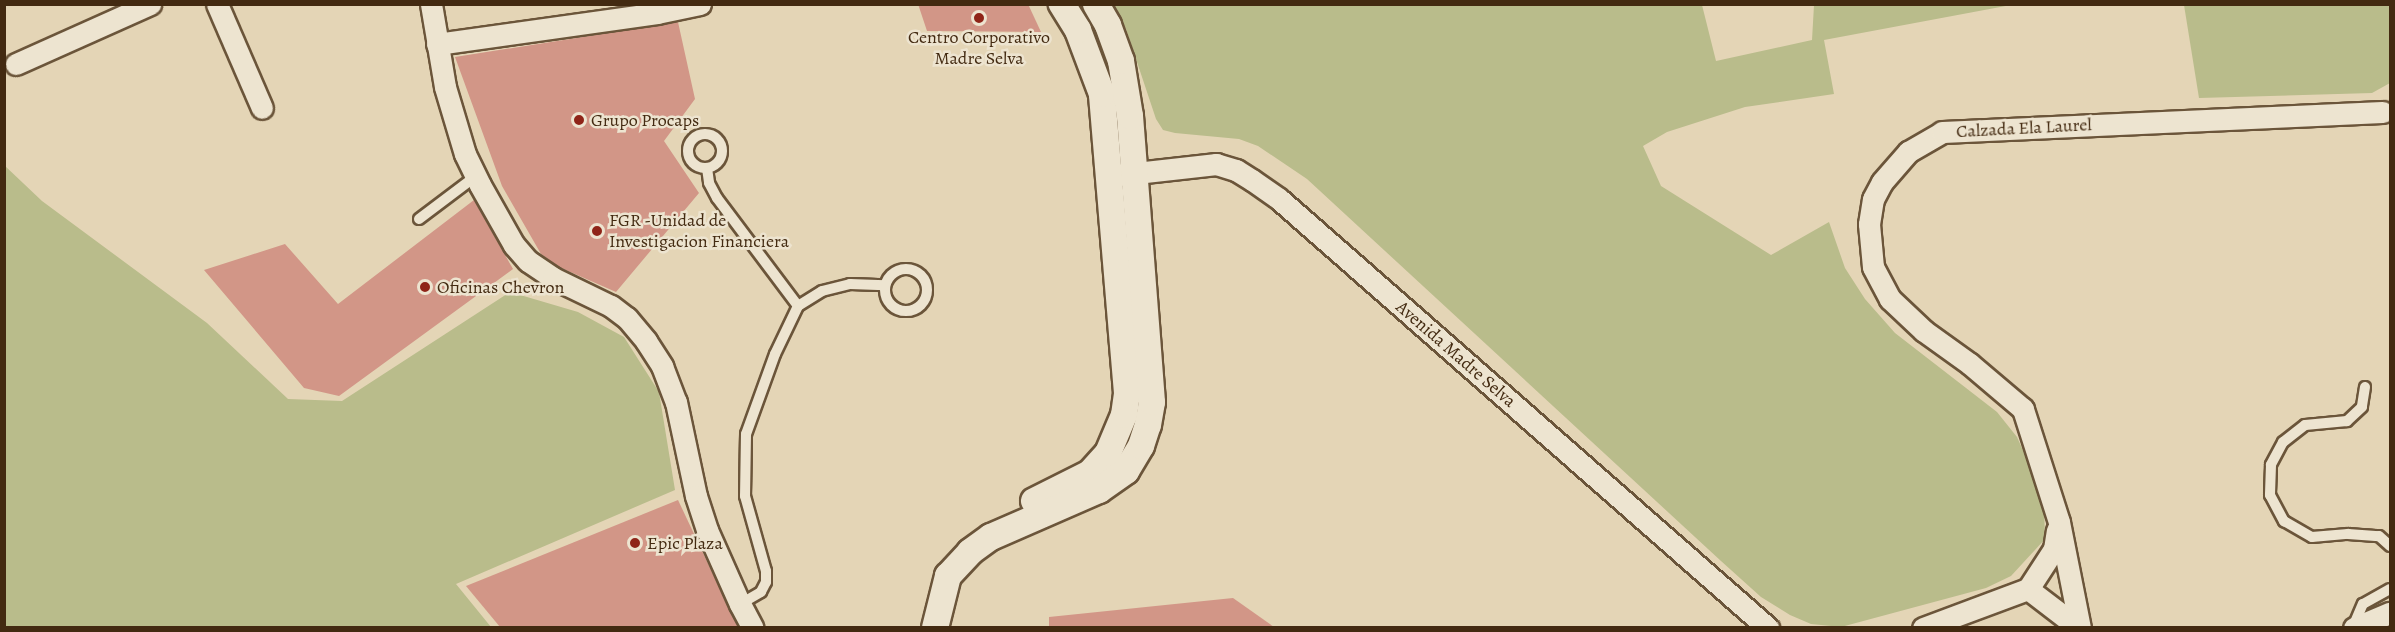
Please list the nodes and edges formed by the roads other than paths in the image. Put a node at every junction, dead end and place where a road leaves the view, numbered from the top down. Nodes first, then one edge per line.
1 (150, 4) edge
2 (217, 4) edge
3 (431, 4) edge
4 (700, 4) edge
5 (1062, 4) edge
6 (1096, 4) edge
7 (437, 44) junction
8 (16, 64) dead end
9 (262, 108) dead end
10 (2388, 113) edge
11 (707, 168) dead end
12 (1135, 172) junction
13 (476, 176) junction
14 (1110, 177) junction
15 (419, 219) dead end
16 (885, 285) dead end
17 (798, 306) junction
18 (2365, 387) dead end
19 (2059, 522) junction
20 (2391, 546) edge
21 (2028, 589) junction
22 (2391, 589) edge
23 (2391, 613) edge
24 (745, 619) edge
25 (920, 627) edge
26 (935, 627) edge
27 (1768, 627) edge
28 (1923, 627) edge
29 (2079, 627) edge
30 (2353, 627) edge

1 - 8 street
2 - 9 street
3 - 7 street
4 - 7 street
5 - 14 street
6 - 12 street
7 - 13 street
10 - 19 street, Calzada Ela Laurel
11 - 17 lane
12 - 14 street, Avenida Madre Selva
12 - 26 street
12 - 27 street, Avenida Madre Selva
13 - 15 lane
13 - 24 street
14 - 25 street
16 - 17 lane
17 - 24 lane
18 - 20 lane
19 - 21 street
19 - 29 street, Calzada Ela Laurel
21 - 28 street
21 - 29 street
22 - 30 lane
23 - 30 street

